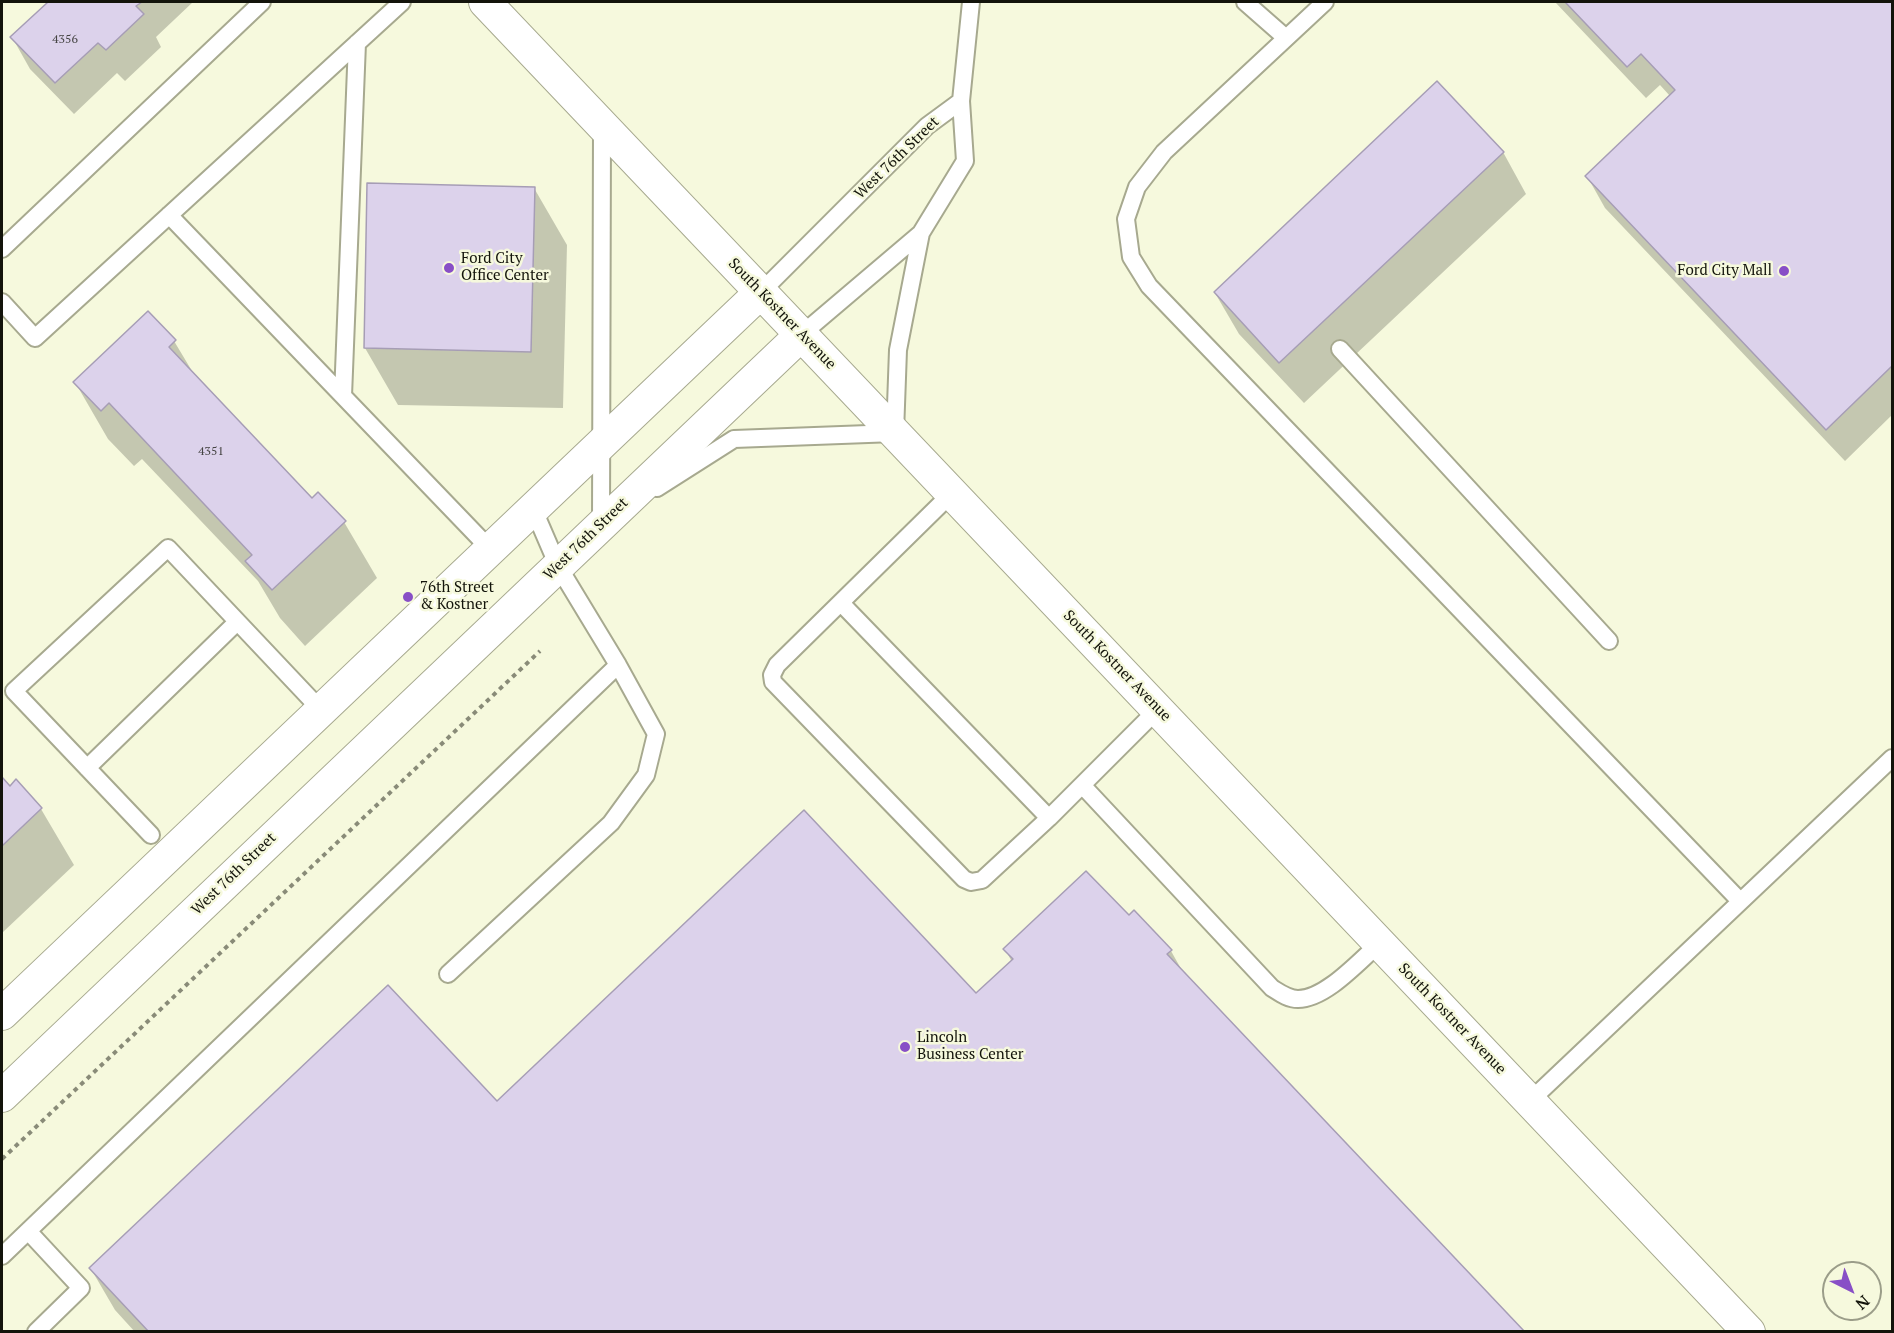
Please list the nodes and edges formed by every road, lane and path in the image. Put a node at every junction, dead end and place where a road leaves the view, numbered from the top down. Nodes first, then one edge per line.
1 (262, 2) edge
2 (402, 2) edge
3 (484, 2) edge
4 (971, 2) edge
5 (1245, 2) edge
6 (1325, 2) edge
7 (1286, 38) junction
8 (357, 43) junction
9 (961, 100) junction
10 (602, 124) junction
11 (170, 215) junction
12 (921, 233) junction
13 (2, 249) edge
14 (761, 292) junction
15 (2, 302) edge
16 (802, 334) junction
17 (1340, 349) dead end
18 (343, 396) junction
19 (895, 433) junction
20 (602, 443) junction
21 (952, 493) junction
22 (533, 508) junction
23 (601, 525) junction
24 (490, 549) junction
25 (558, 566) junction
26 (841, 603) junction
27 (237, 622) junction
28 (1610, 641) dead end
29 (540, 651) dead end
30 (618, 665) junction
31 (1158, 709) junction
32 (321, 711) junction
33 (1893, 758) edge
34 (87, 768) junction
35 (1082, 785) junction
36 (1049, 818) junction
37 (151, 835) dead end
38 (1740, 901) junction
39 (1380, 943) junction
40 (448, 975) dead end
41 (2, 1012) edge
42 (2, 1096) edge
43 (1530, 1101) junction
44 (2, 1159) edge
45 (28, 1231) junction
46 (2, 1256) edge
47 (36, 1332) edge
48 (1749, 1332) edge

1 - 13 lane
2 - 8 lane
3 - 10 street, South Kostner Avenue
4 - 9 lane
5 - 7 lane
6 - 7 lane
7 - 38 lane
8 - 11 lane
8 - 18 lane
9 - 12 lane, West 76th Street
9 - 14 lane, West 76th Street
10 - 14 street, South Kostner Avenue
10 - 20 lane
11 - 15 lane
11 - 18 lane
12 - 16 lane, West 76th Street
12 - 19 lane
14 - 16 street, South Kostner Avenue
14 - 20 street, West 76th Street
16 - 19 street, South Kostner Avenue
16 - 23 street, West 76th Street
17 - 28 lane
18 - 24 lane
19 - 21 street, South Kostner Avenue
19 - 23 lane
20 - 22 street, West 76th Street
20 - 23 lane
21 - 26 lane
21 - 31 street, South Kostner Avenue
22 - 24 street, West 76th Street
22 - 25 lane
23 - 25 street, West 76th Street
24 - 32 street, West 76th Street
25 - 30 lane
25 - 42 street, West 76th Street
26 - 36 lane
26 - 36 lane
27 - 32 lane
27 - 34 lane
27 - 34 lane
29 - 44 path
30 - 40 lane
30 - 45 lane
31 - 35 lane
31 - 39 street, South Kostner Avenue
32 - 41 street, West 76th Street
33 - 38 lane
34 - 37 lane
35 - 36 lane
35 - 39 lane
38 - 43 lane
39 - 43 street, South Kostner Avenue
43 - 48 street, South Kostner Avenue
45 - 46 lane
45 - 47 lane

